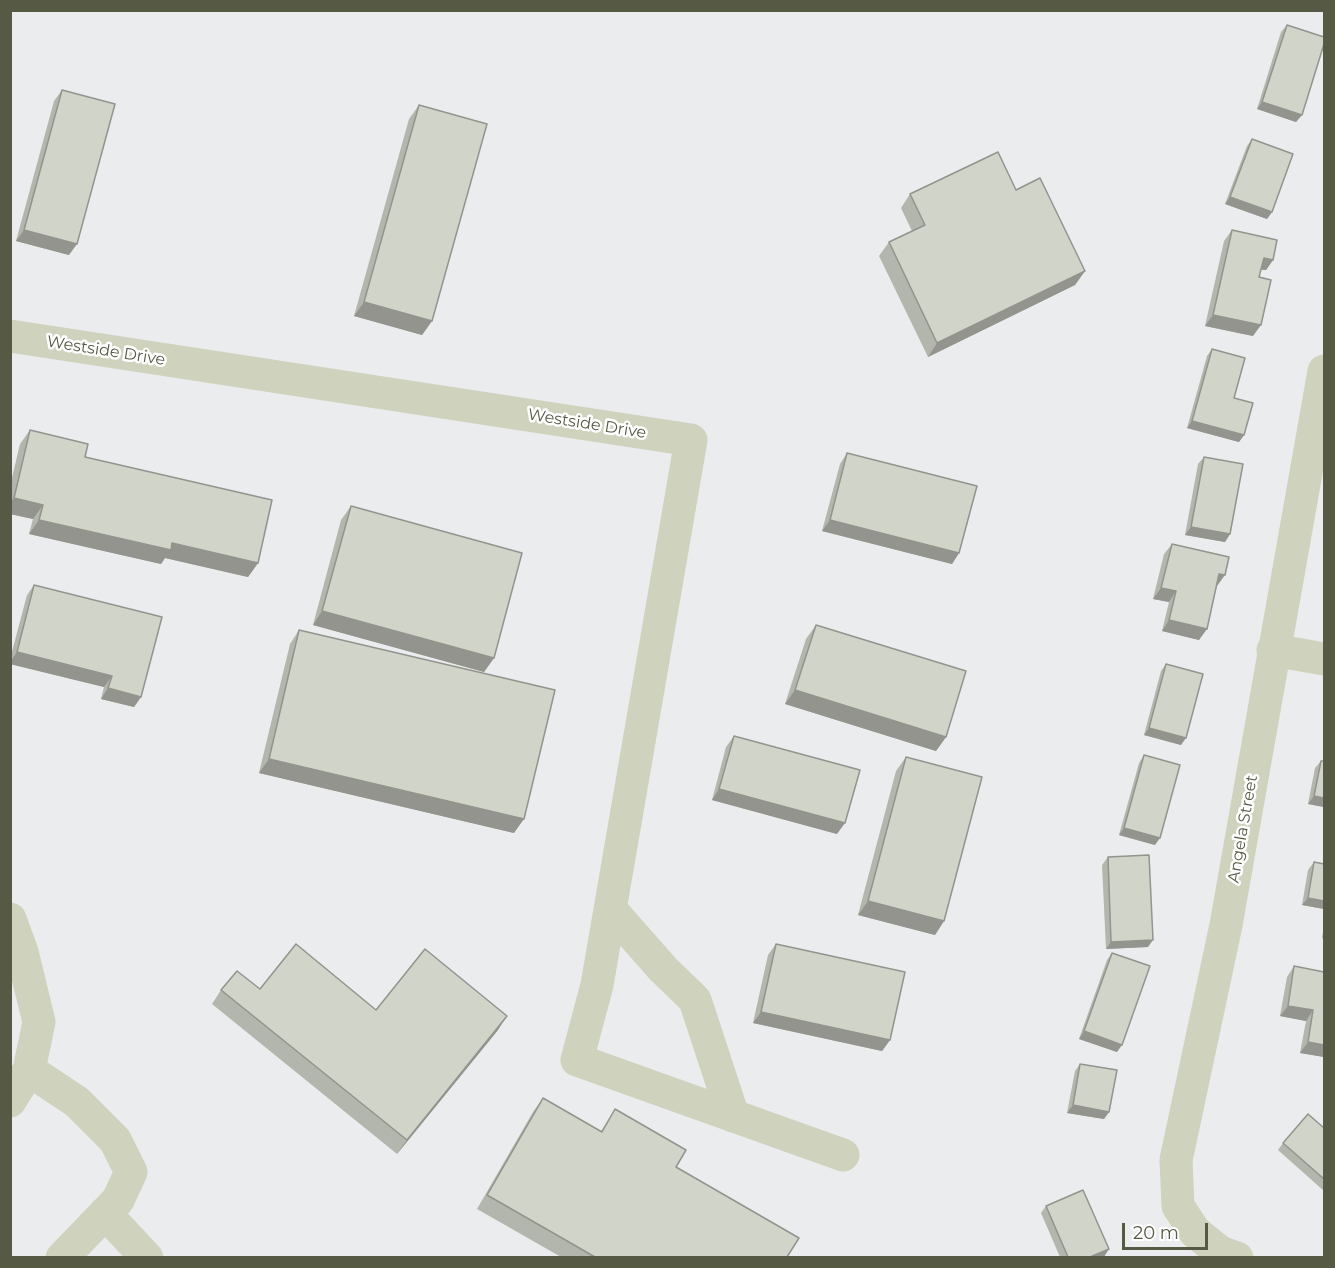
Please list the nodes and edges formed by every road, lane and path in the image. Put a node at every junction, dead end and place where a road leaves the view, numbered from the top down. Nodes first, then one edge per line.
1 (10, 336) edge
2 (1324, 371) edge
3 (1274, 650) junction
4 (1324, 659) edge
5 (611, 910) junction
6 (10, 919) edge
7 (29, 1070) junction
8 (10, 1101) edge
9 (733, 1116) junction
10 (843, 1155) dead end
11 (105, 1213) junction
12 (62, 1257) edge
13 (147, 1257) edge
14 (1238, 1257) edge

1 - 5 street, Westside Drive
2 - 3 street, Angela Street
3 - 4 street
3 - 14 street, Angela Street
5 - 9 street
5 - 9 street
6 - 7 street
7 - 8 street
7 - 11 street
9 - 10 street
11 - 12 street
11 - 13 street

